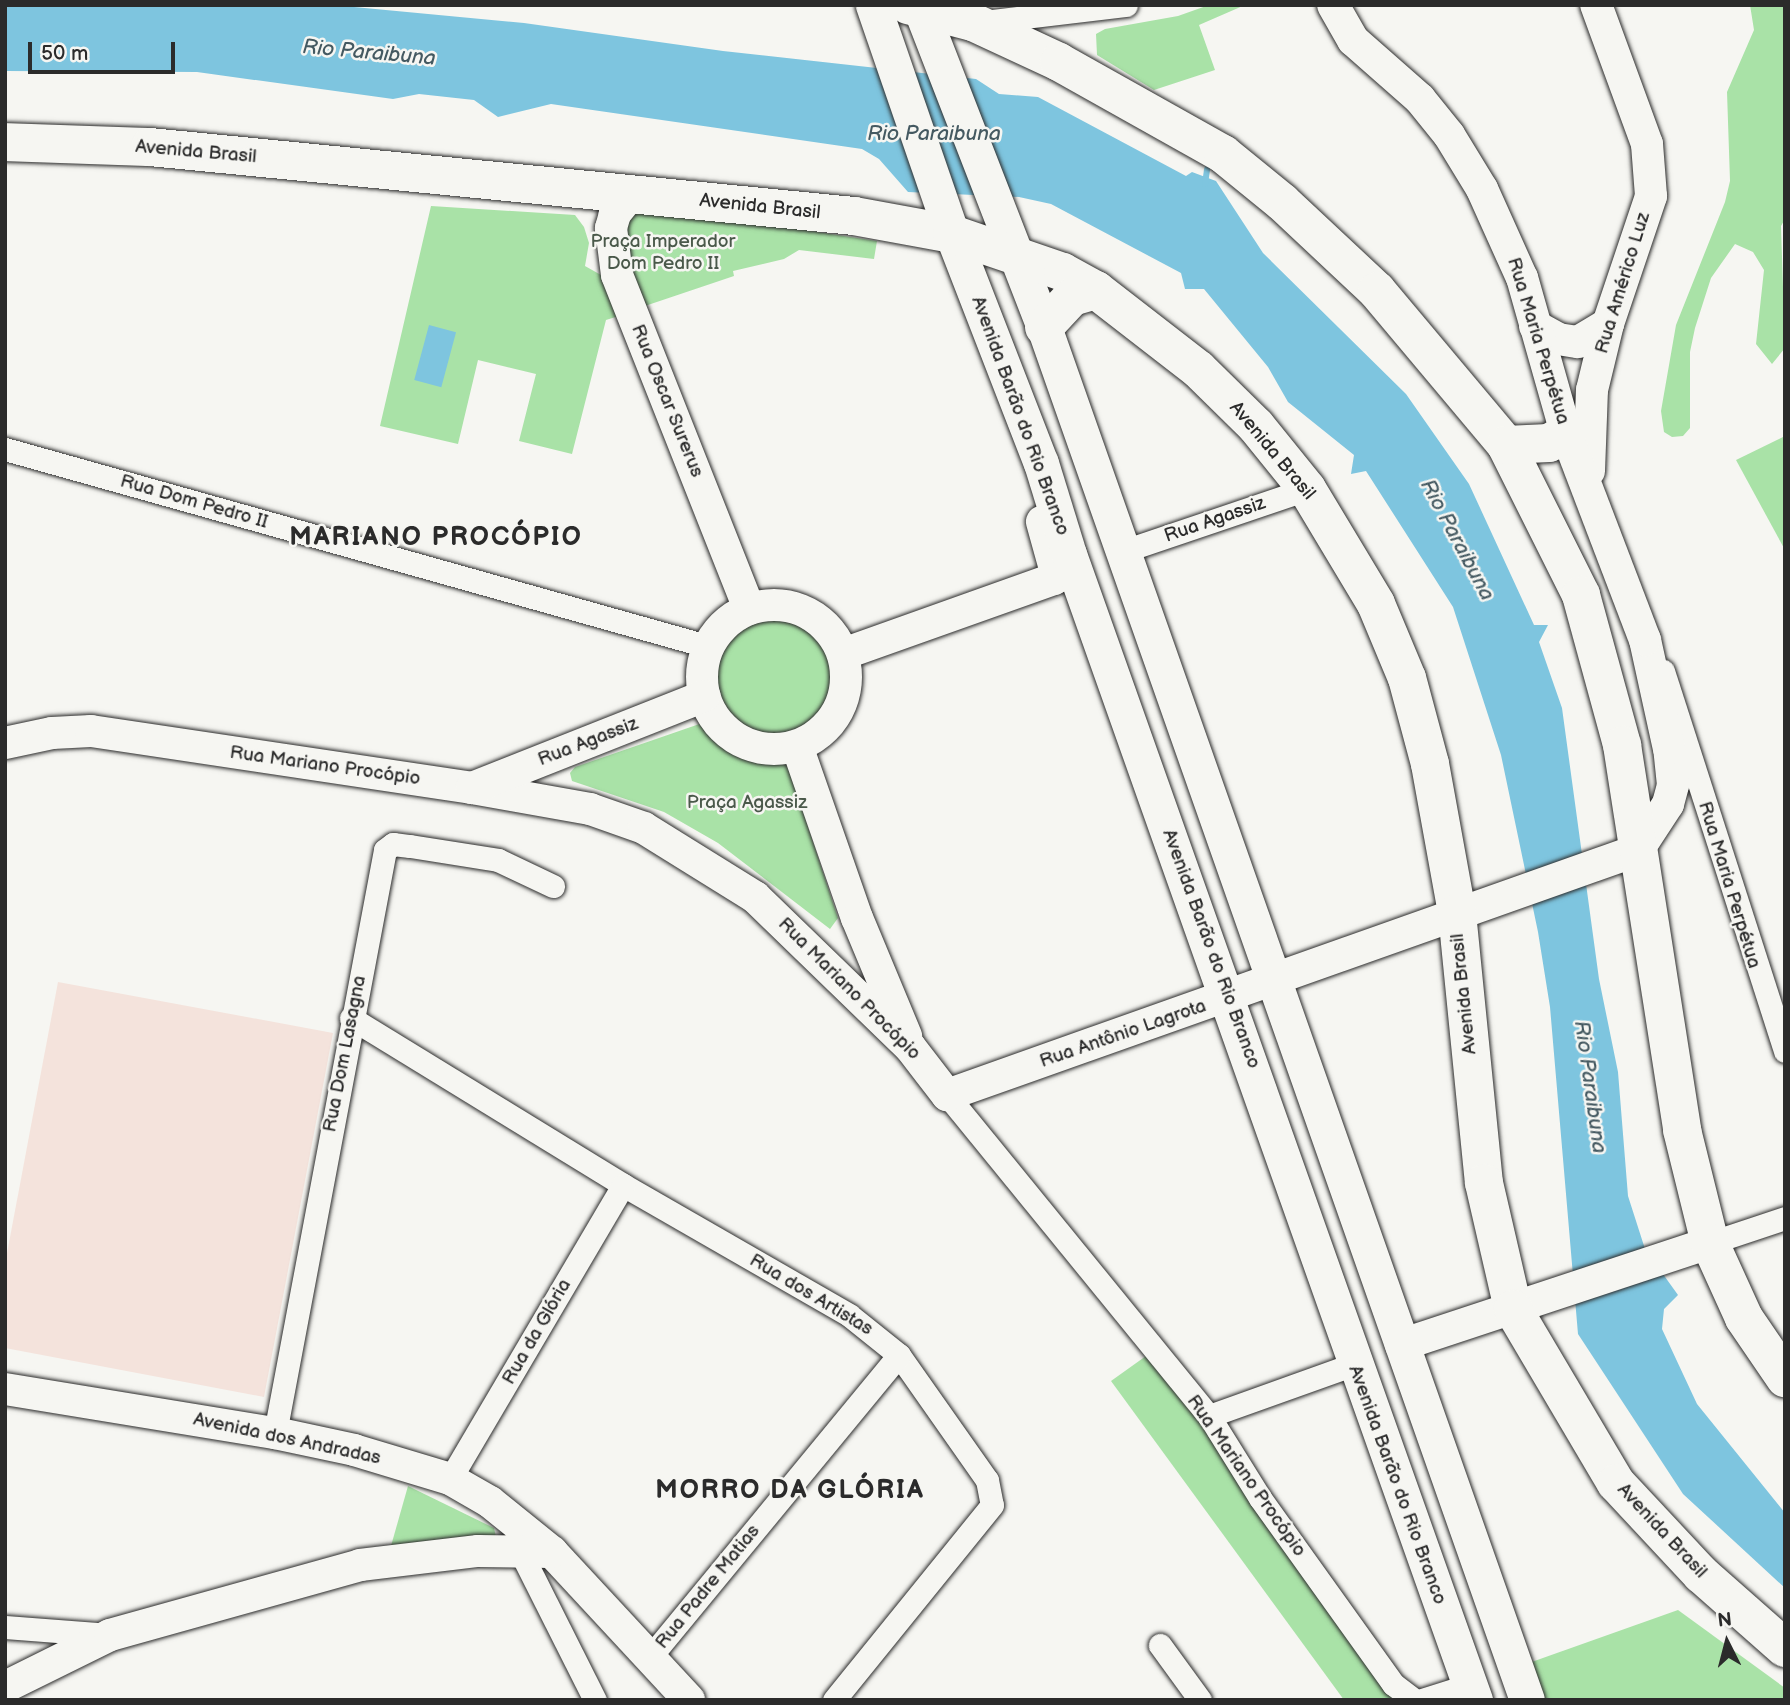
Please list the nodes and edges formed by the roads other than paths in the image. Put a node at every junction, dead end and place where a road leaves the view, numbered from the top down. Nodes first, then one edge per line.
1 (1126, 5) edge
2 (1333, 5) edge
3 (1596, 5) edge
4 (919, 6) edge
5 (888, 13) edge
6 (973, 22) junction
7 (5, 142) edge
8 (631, 194) junction
9 (947, 217) junction
10 (1008, 239) junction
11 (1096, 290) junction
12 (1608, 324) junction
13 (1535, 326) junction
14 (1044, 327) junction
15 (1592, 390) junction
16 (1555, 393) junction
17 (1023, 414) junction
18 (1566, 433) junction
19 (1506, 446) junction
20 (5, 449) edge
21 (1589, 486) junction
22 (1307, 489) junction
23 (1124, 551) junction
24 (749, 609) junction
25 (1645, 640) junction
26 (707, 646) junction
27 (843, 654) junction
28 (704, 696) junction
29 (5, 743) edge
30 (797, 746) junction
31 (562, 752) junction
32 (472, 788) junction
33 (590, 809) junction
34 (1626, 855) junction
35 (554, 886) dead end
36 (1464, 911) junction
37 (857, 918) junction
38 (796, 934) junction
39 (1271, 981) junction
40 (1230, 996) junction
41 (351, 1018) junction
42 (910, 1047) junction
43 (1785, 1051) edge
44 (947, 1095) junction
45 (623, 1185) junction
46 (1785, 1218) edge
47 (1696, 1246) junction
48 (1522, 1306) junction
49 (1401, 1345) junction
50 (899, 1355) junction
51 (1354, 1364) junction
52 (1785, 1378) edge
53 (5, 1389) edge
54 (1209, 1416) junction
55 (275, 1433) junction
56 (450, 1479) junction
57 (502, 1513) junction
58 (520, 1551) junction
59 (552, 1552) junction
60 (5, 1627) edge
61 (110, 1635) junction
62 (1160, 1645) dead end
63 (1785, 1648) edge
64 (650, 1657) junction
65 (5, 1688) edge
66 (1472, 1693) edge
67 (595, 1700) edge
68 (689, 1700) edge
69 (834, 1700) edge
70 (1200, 1700) edge
71 (1414, 1700) edge
72 (1422, 1700) edge
73 (1527, 1700) edge

1 - 6 street
2 - 13 street, Rua Maria Perpétua
3 - 12 street, Rua Américo Luz
4 - 5 highway
4 - 6 highway
4 - 10 main road
5 - 9 main road, Avenida Barão do Rio Branco
6 - 19 highway
7 - 8 highway, Avenida Brasil
8 - 9 highway, Avenida Brasil
8 - 24 street, Rua Oscar Surerus
9 - 10 highway, Avenida Brasil
9 - 17 main road, Avenida Barão do Rio Branco
10 - 11 highway, Avenida Brasil
10 - 14 main road
11 - 14 highway
11 - 22 highway, Avenida Brasil
12 - 13 street
12 - 15 street, Rua Américo Luz
13 - 16 street, Rua Maria Perpétua
14 - 23 main road
15 - 16 street
15 - 21 street, Rua Américo Luz
16 - 18 street, Rua Maria Perpétua
17 - 27 street
17 - 40 main road, Avenida Barão do Rio Branco
18 - 19 highway
18 - 21 street, Rua Maria Perpétua
19 - 34 highway
20 - 26 street, Rua Dom Pedro II
21 - 25 street, Rua Maria Perpétua
22 - 23 street, Rua Agassiz
22 - 36 highway, Avenida Brasil
23 - 39 main road
24 - 26 street
24 - 27 street
25 - 34 street, Rua Maria Perpétua
25 - 43 street, Rua Maria Perpétua
26 - 28 street
27 - 30 street
28 - 30 street
28 - 31 street, Rua Agassiz
29 - 32 street, Rua Mariano Procópio
30 - 37 street
31 - 32 street, Rua Agassiz
31 - 33 street
32 - 33 street, Rua Mariano Procópio
33 - 38 street, Rua Mariano Procópio
34 - 36 street, Rua Antônio Lagrota
34 - 47 highway
35 - 41 street, Rua Dom Lasagna
36 - 39 street, Rua Antônio Lagrota
36 - 48 highway, Avenida Brasil
37 - 38 street
37 - 42 street
38 - 42 street, Rua Mariano Procópio
39 - 40 street, Rua Antônio Lagrota
39 - 49 main road
40 - 44 street, Rua Antônio Lagrota
40 - 51 main road, Avenida Barão do Rio Branco
41 - 45 street, Rua dos Artistas
41 - 55 street, Rua Dom Lasagna
42 - 44 street, Rua Mariano Procópio
44 - 54 street, Rua Mariano Procópio
45 - 50 street, Rua dos Artistas
45 - 56 street, Rua da Glória
46 - 47 street
47 - 48 street
47 - 52 highway
48 - 49 street
48 - 63 highway, Avenida Brasil
49 - 73 main road
50 - 64 street, Rua Padre Matias
50 - 69 street, Rua dos Artistas
51 - 54 street
51 - 66 main road, Avenida Barão do Rio Branco
53 - 55 street, Avenida dos Andradas
54 - 71 street, Rua Mariano Procópio
55 - 56 street, Avenida dos Andradas
56 - 57 street, Avenida dos Andradas
57 - 58 street
57 - 59 street, Avenida dos Andradas
58 - 59 street
58 - 61 street
58 - 67 street
59 - 64 street, Avenida dos Andradas
60 - 61 street
61 - 65 street
62 - 70 street
64 - 68 street, Avenida dos Andradas
66 - 72 street

